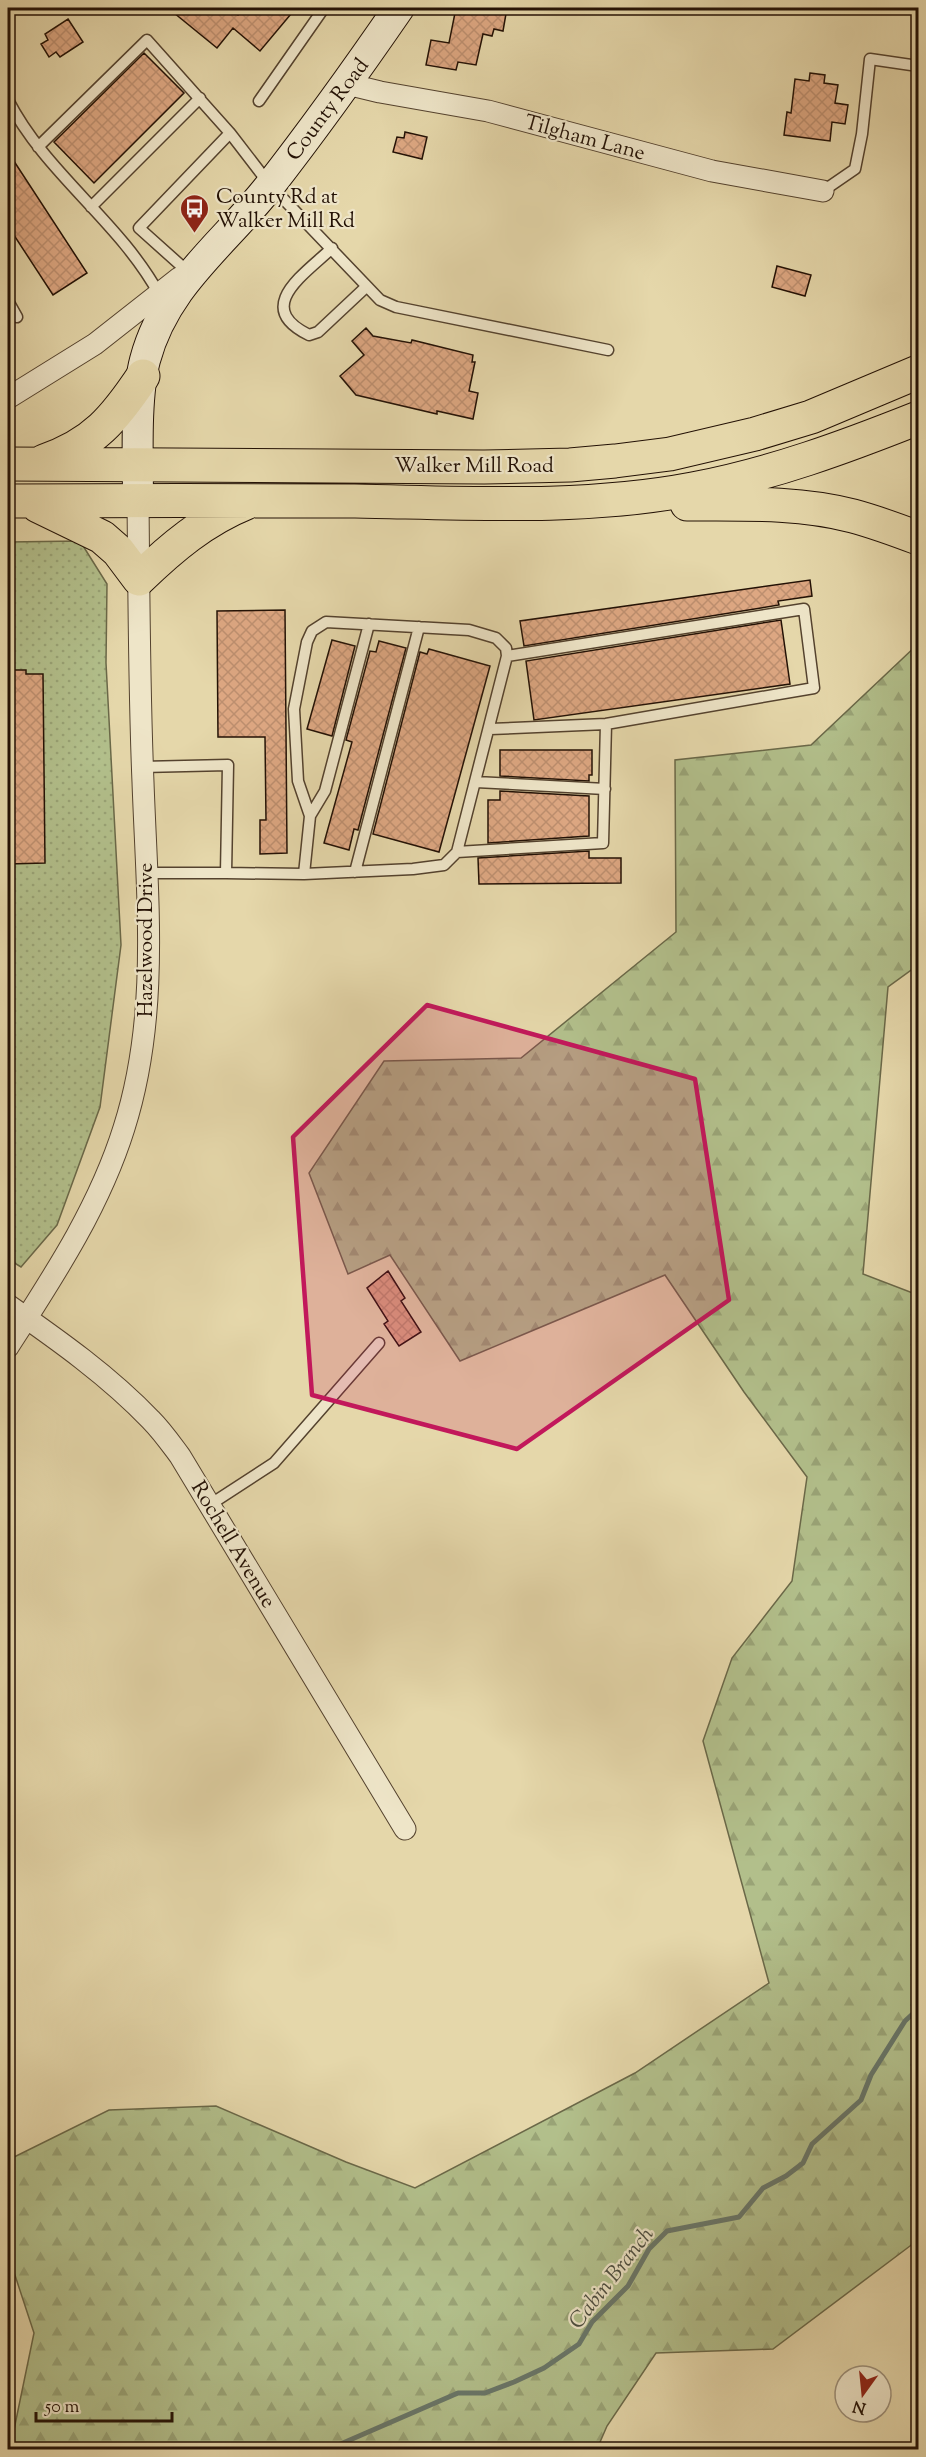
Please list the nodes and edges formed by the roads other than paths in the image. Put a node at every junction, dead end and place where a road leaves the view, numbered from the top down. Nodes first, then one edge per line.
1 (324, 8) edge
2 (399, 8) edge
3 (918, 66) edge
4 (347, 84) junction
5 (200, 98) junction
6 (8, 100) edge
7 (260, 101) dead end
8 (231, 133) junction
9 (38, 147) junction
10 (270, 185) junction
11 (823, 191) joint
12 (91, 207) junction
13 (139, 228) junction
14 (124, 243) junction
15 (332, 248) junction
16 (194, 265) junction
17 (366, 287) junction
18 (159, 294) junction
19 (8, 301) edge
20 (17, 317) dead end
21 (608, 350) dead end
22 (143, 376) junction
23 (916, 380) edge
24 (8, 398) edge
25 (918, 418) edge
26 (21, 464) edge
27 (138, 465) junction
28 (253, 500) junction
29 (16, 501) edge
30 (138, 501) junction
31 (569, 502) junction
32 (918, 538) edge
33 (139, 579) junction
34 (369, 624) junction
35 (419, 627) junction
36 (507, 656) junction
37 (606, 723) junction
38 (490, 729) junction
39 (142, 767) junction
40 (476, 782) junction
41 (605, 789) junction
42 (310, 816) junction
43 (457, 852) junction
44 (355, 872) junction
45 (146, 873) junction
46 (226, 873) junction
47 (304, 874) junction
48 (8, 1305) edge
49 (27, 1318) junction
50 (379, 1343) dead end
51 (8, 1347) edge
52 (211, 1504) junction
53 (405, 1829) dead end

1 - 7 lane
2 - 4 street, County Road
3 - 11 lane
4 - 10 street, County Road
4 - 11 street, Tilgham Lane
5 - 8 lane
5 - 9 lane
5 - 12 lane
6 - 9 lane
8 - 10 lane
8 - 13 lane
9 - 12 lane
10 - 15 lane
10 - 16 street, County Road
12 - 14 lane
13 - 14 lane
13 - 16 lane
14 - 18 lane
15 - 17 lane
15 - 17 lane
16 - 18 street, County Road
16 - 22 street, County Road
17 - 21 lane
18 - 24 street, County Road
19 - 20 lane
22 - 26 main road
22 - 27 street, County Road
23 - 27 main road, Walker Mill Road
25 - 31 main road, Walker Mill Road
26 - 27 main road, Walker Mill Road
27 - 30 street, County Road
28 - 30 main road, Walker Mill Road
28 - 31 main road, Walker Mill Road
28 - 33 main road
29 - 30 main road, Walker Mill Road
29 - 33 main road
30 - 33 street, Hazelwood Drive
31 - 32 main road
33 - 39 street, Hazelwood Drive
34 - 35 lane
34 - 42 lane
34 - 42 lane
35 - 36 lane
35 - 44 lane
36 - 37 lane
36 - 38 lane
37 - 38 lane
37 - 41 lane
38 - 40 lane
39 - 45 street, Hazelwood Drive
39 - 46 lane
40 - 41 lane
40 - 43 lane
41 - 43 lane
42 - 47 lane
43 - 44 lane
44 - 47 lane
45 - 46 lane
45 - 49 street, Hazelwood Drive
46 - 47 lane
48 - 49 street, Rochell Avenue
49 - 51 street, Hazelwood Drive
49 - 52 street, Rochell Avenue
50 - 52 lane
52 - 53 street, Rochell Avenue

